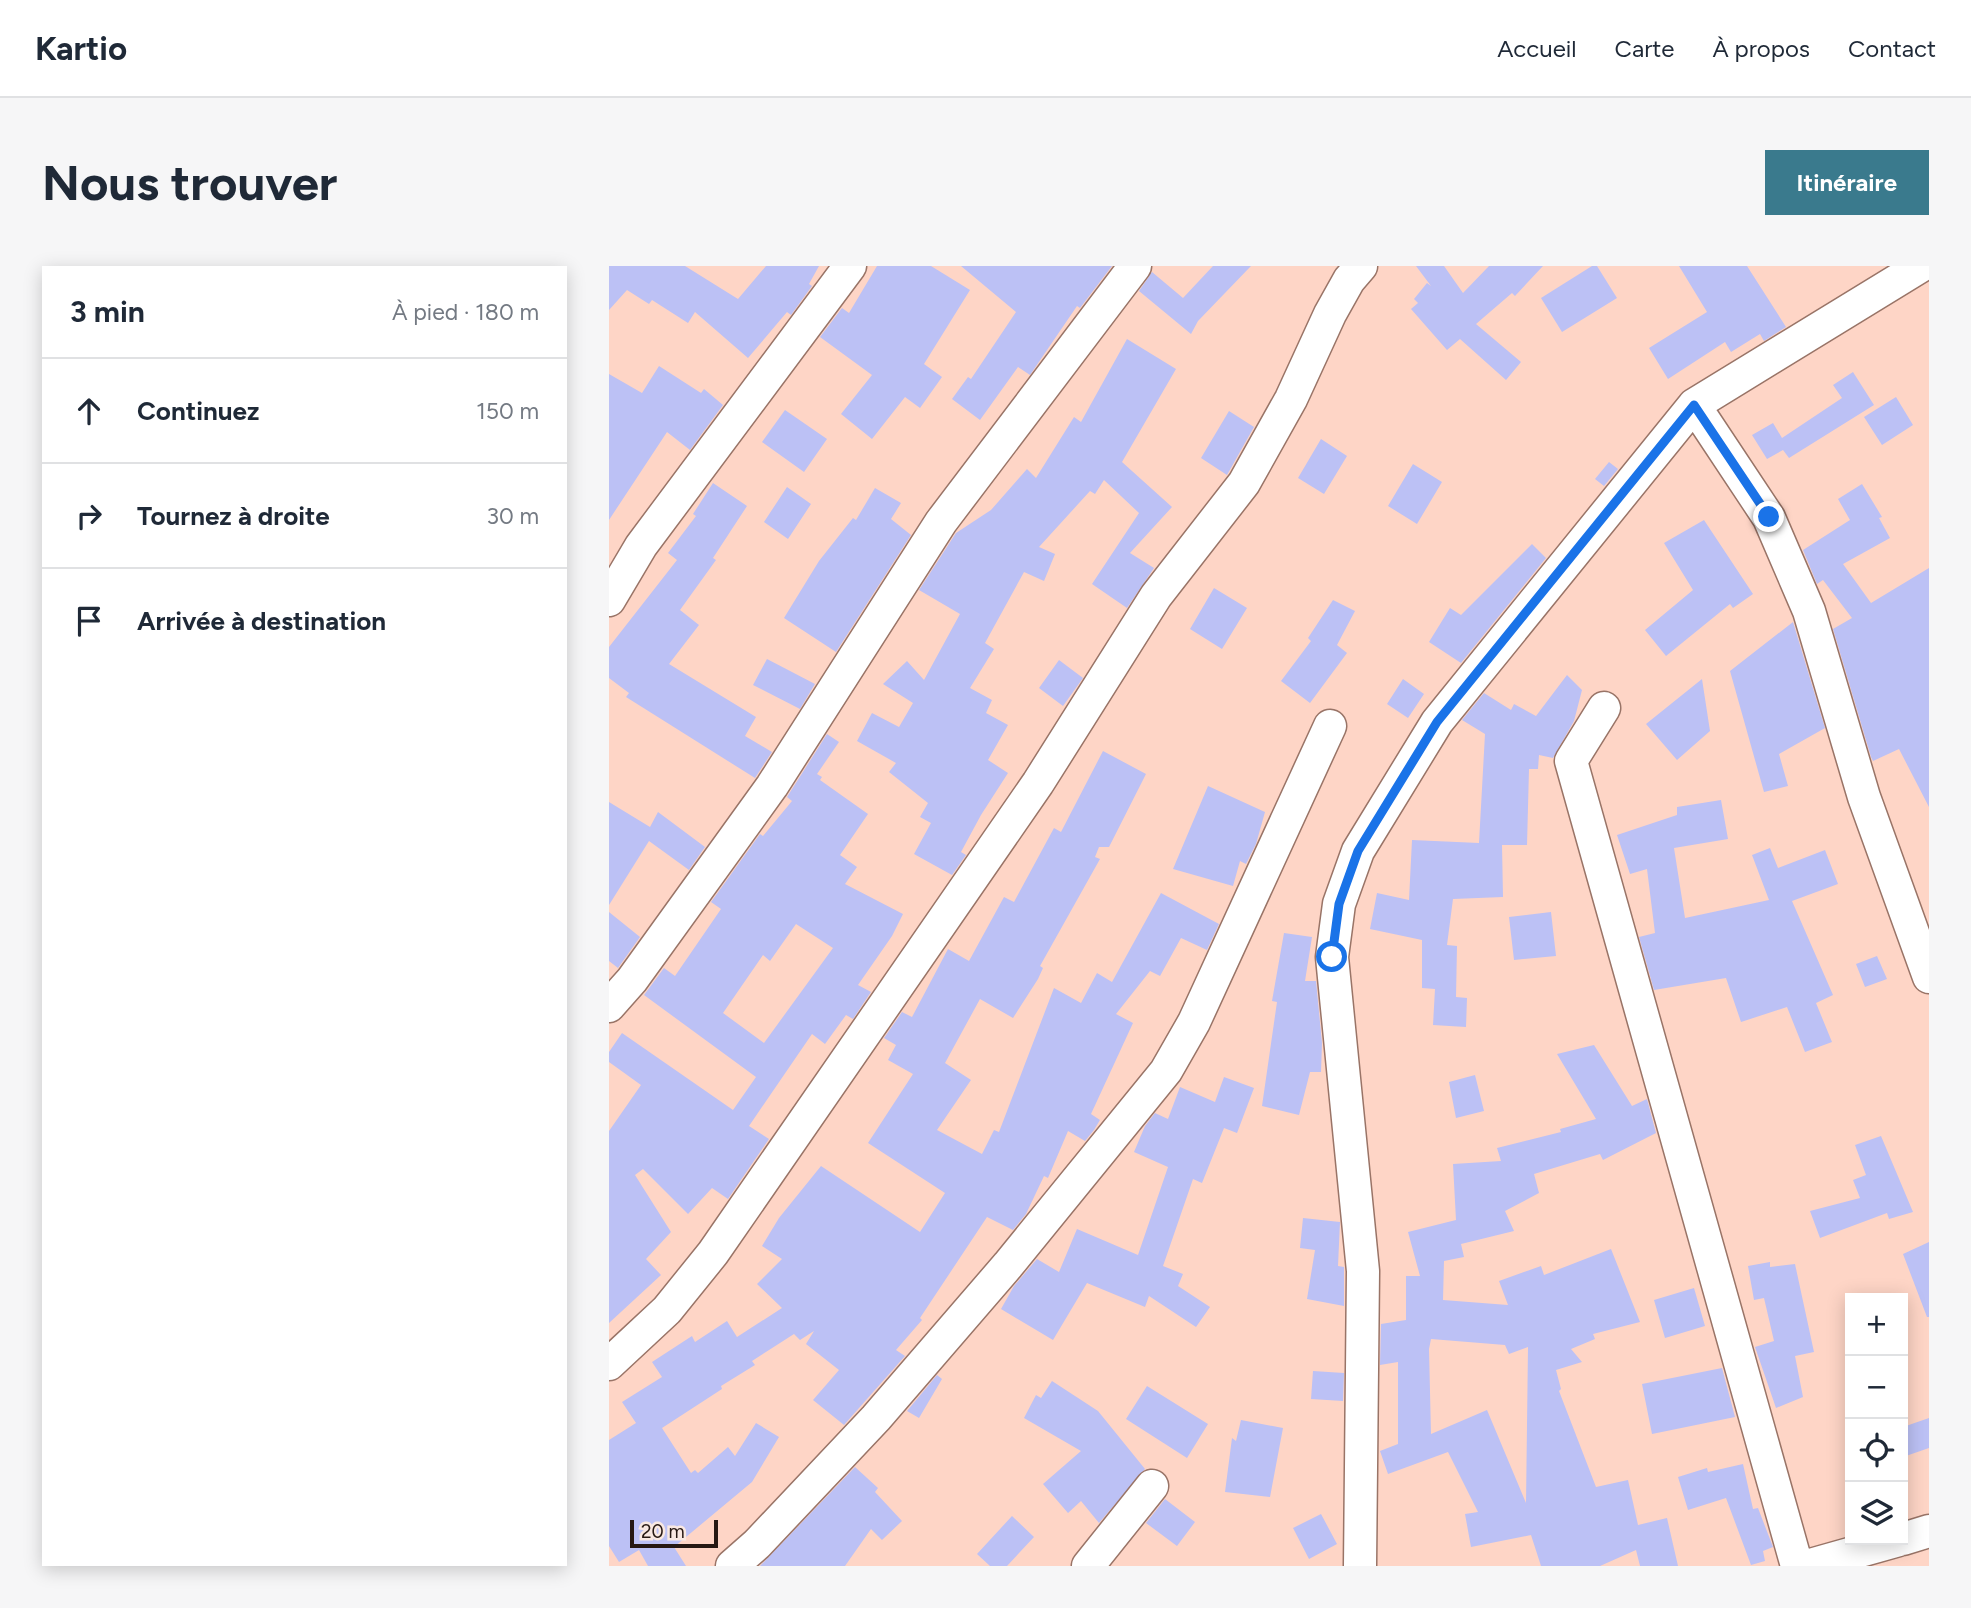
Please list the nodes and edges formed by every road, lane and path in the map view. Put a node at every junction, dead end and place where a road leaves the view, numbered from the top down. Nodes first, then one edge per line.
1 (850, 266) edge
2 (1135, 266) edge
3 (1361, 266) edge
4 (1921, 266) edge
5 (1694, 405) junction
6 (609, 600) edge
7 (1604, 708) dead end
8 (1330, 726) dead end
9 (1929, 977) edge
10 (609, 1006) edge
11 (609, 1364) edge
12 (1152, 1486) dead end
13 (1929, 1531) edge
14 (1908, 1537) edge
15 (1880, 1545) edge
16 (731, 1566) edge
17 (1088, 1566) edge
18 (1360, 1566) edge
19 (1797, 1566) edge
20 (1807, 1566) edge

1 - 6 street
2 - 10 street
3 - 11 street
4 - 5 street
5 - 9 street
5 - 18 street
7 - 19 street
8 - 16 street
12 - 17 street
13 - 14 street
15 - 20 street

